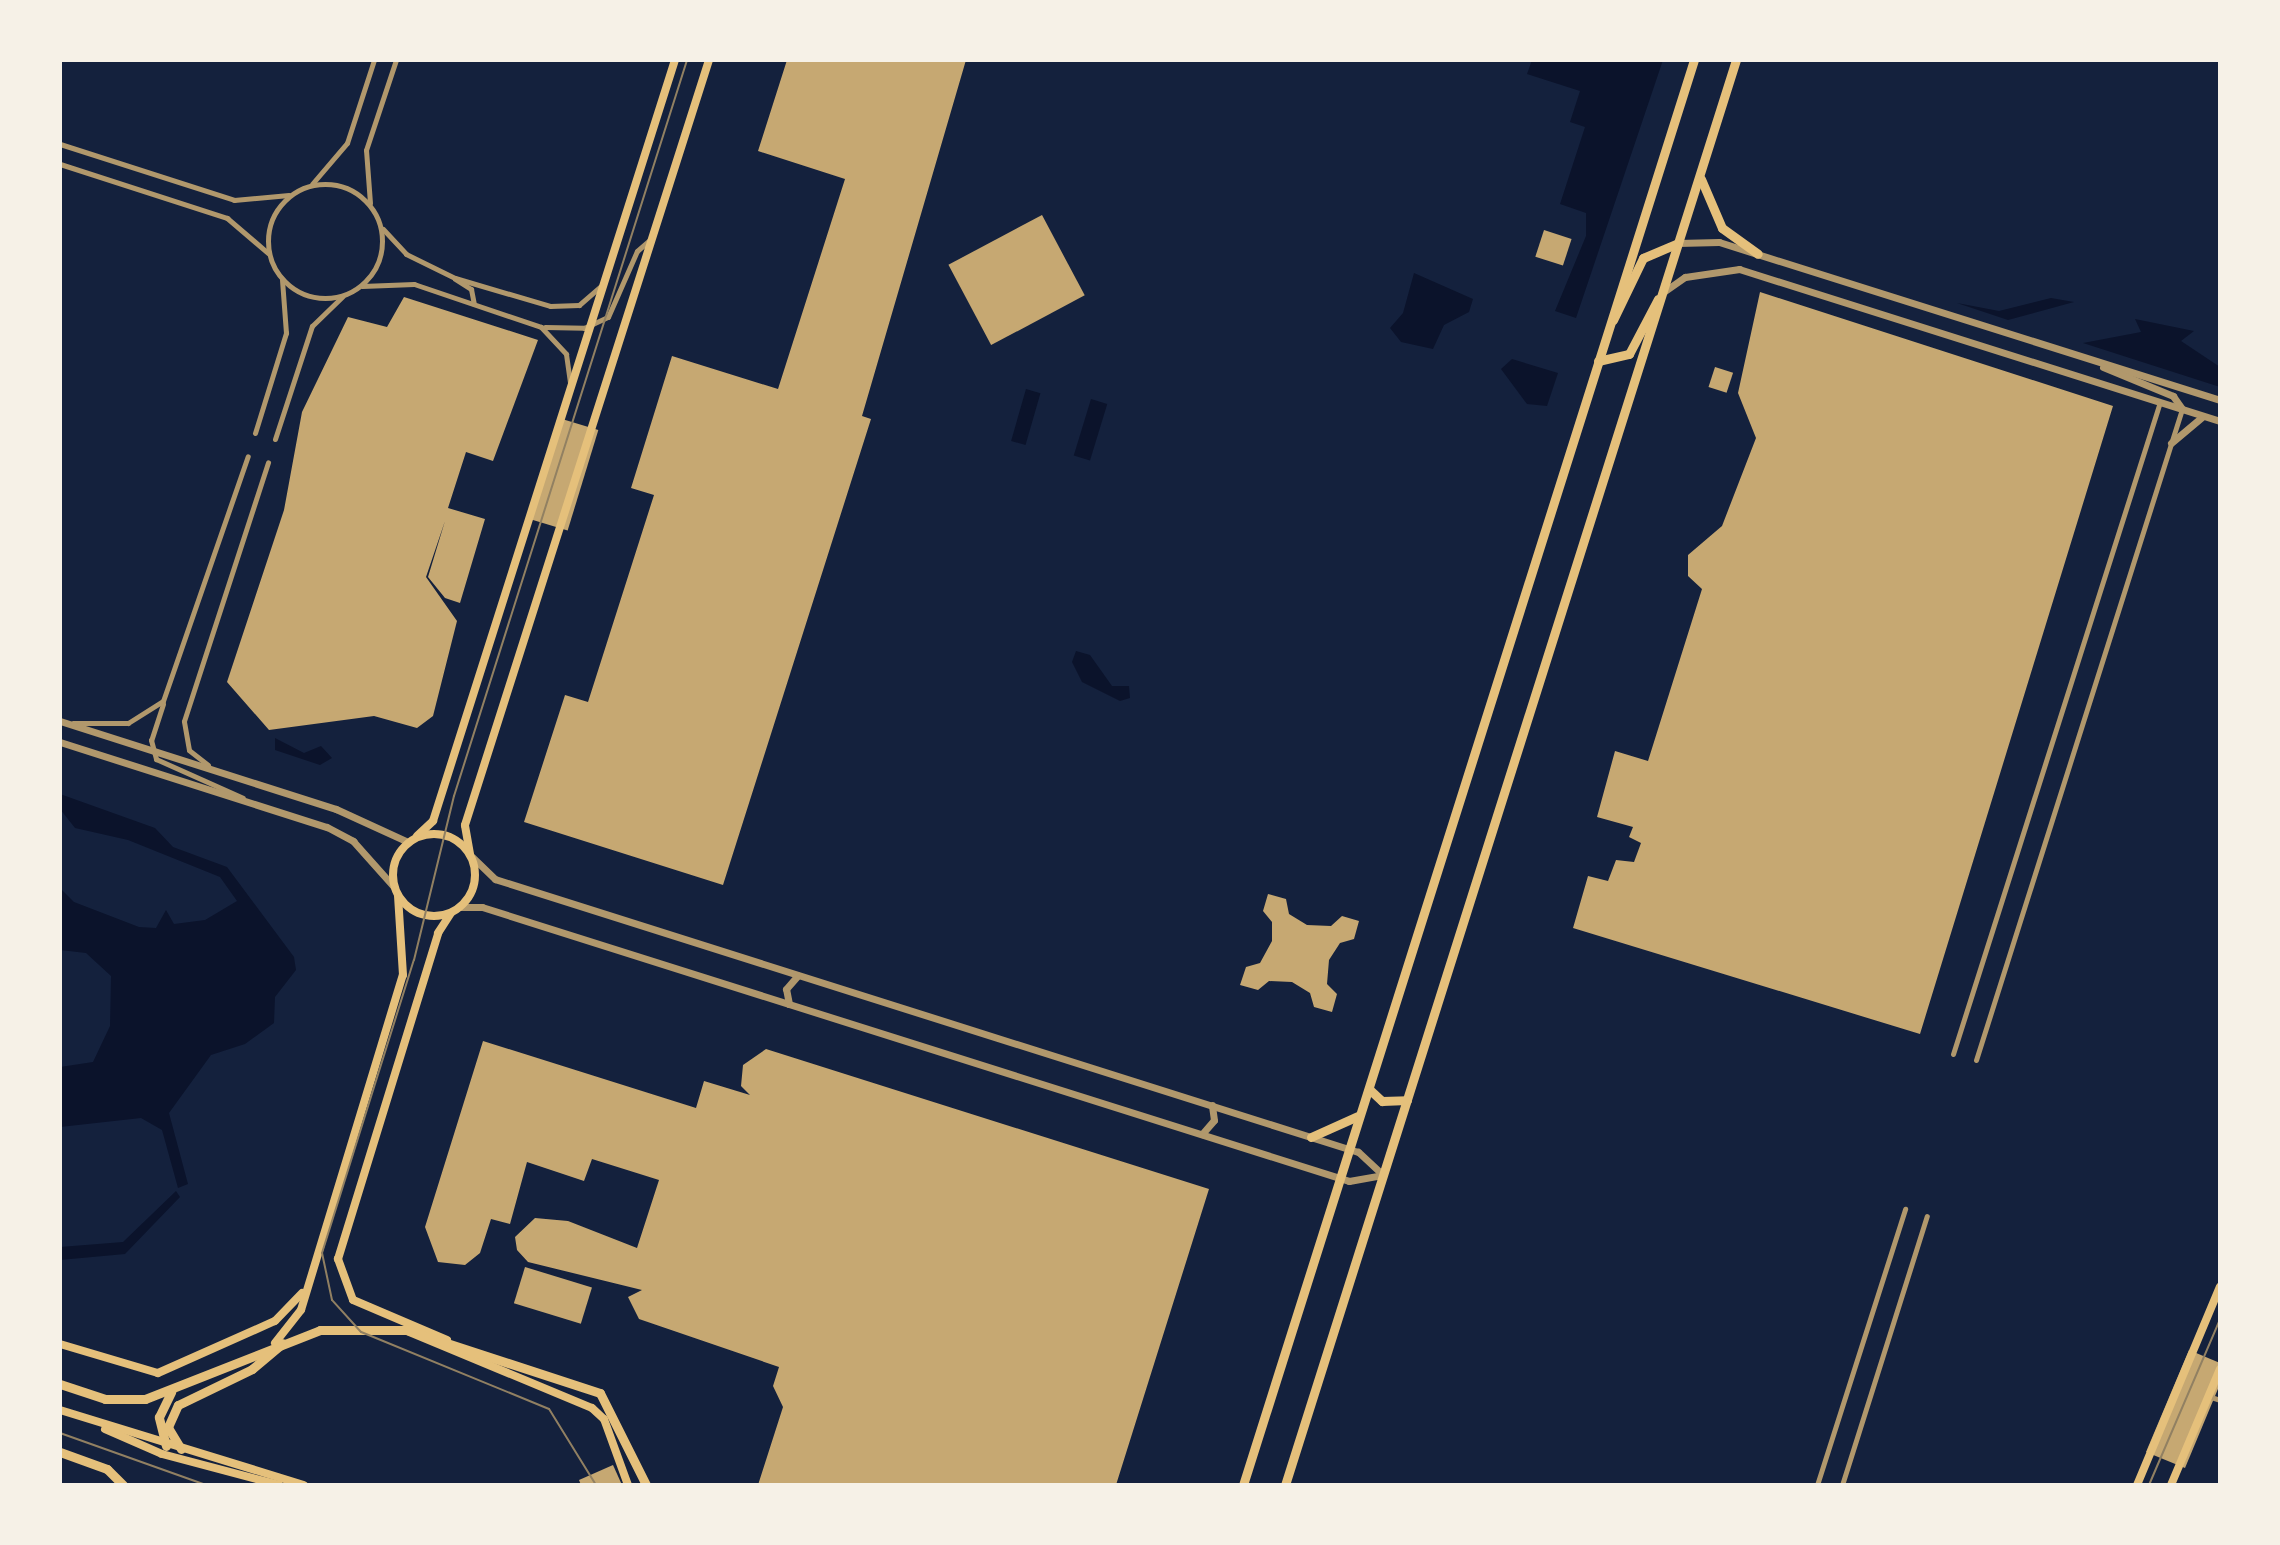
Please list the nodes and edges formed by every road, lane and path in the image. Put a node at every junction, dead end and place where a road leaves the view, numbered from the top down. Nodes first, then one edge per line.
1 (374, 60) edge
2 (396, 60) edge
3 (675, 60) edge
4 (709, 60) edge
5 (1694, 60) edge
6 (1736, 60) edge
7 (60, 144) edge
8 (60, 164) edge
9 (1701, 171) junction
10 (308, 187) junction
11 (293, 194) junction
12 (372, 207) junction
13 (379, 226) junction
14 (652, 238) junction
15 (1678, 243) junction
16 (1758, 254) junction
17 (271, 257) junction
18 (279, 274) junction
19 (455, 278) junction
20 (607, 278) junction
21 (360, 286) junction
22 (347, 293) junction
23 (1662, 293) junction
24 (1880, 293) junction
25 (474, 304) junction
26 (1874, 311) junction
27 (529, 322) junction
28 (1611, 323) junction
29 (592, 326) junction
30 (1598, 361) junction
31 (2094, 361) junction
32 (571, 396) junction
33 (2220, 400) edge
34 (2160, 402) junction
35 (2182, 409) junction
36 (2204, 416) junction
37 (2220, 421) edge
38 (255, 433) dead end
39 (275, 439) dead end
40 (2171, 443) junction
41 (248, 456) dead end
42 (268, 462) dead end
43 (166, 695) junction
44 (62, 722) edge
45 (60, 742) edge
46 (153, 750) junction
47 (217, 771) junction
48 (259, 805) junction
49 (417, 836) junction
50 (408, 842) junction
51 (471, 856) junction
52 (394, 887) junction
53 (398, 896) junction
54 (461, 907) junction
55 (451, 913) junction
56 (798, 975) junction
57 (789, 1004) junction
58 (1953, 1054) dead end
59 (1976, 1060) dead end
60 (1369, 1089) junction
61 (1407, 1100) junction
62 (1212, 1105) junction
63 (1360, 1114) junction
64 (1202, 1134) junction
65 (1311, 1137) junction
66 (1349, 1149) junction
67 (1383, 1175) junction
68 (1340, 1178) junction
69 (1905, 1209) dead end
70 (1927, 1216) dead end
71 (312, 1270) junction
72 (2220, 1287) edge
73 (407, 1330) junction
74 (287, 1340) junction
75 (447, 1340) junction
76 (275, 1343) junction
77 (60, 1344) edge
78 (2220, 1369) edge
79 (63, 1386) edge
80 (171, 1392) junction
81 (2208, 1396) junction
82 (2220, 1400) edge
83 (60, 1410) edge
84 (90, 1421) junction
85 (166, 1446) junction
86 (181, 1449) junction
87 (60, 1452) edge
88 (123, 1485) edge
89 (279, 1485) edge
90 (304, 1485) edge
91 (628, 1485) edge
92 (646, 1485) edge
93 (1243, 1485) edge
94 (1285, 1485) edge
95 (1817, 1485) edge
96 (1842, 1485) edge
97 (2137, 1485) edge
98 (2171, 1485) edge

1 - 10 street
2 - 12 street
3 - 20 main road
4 - 14 main road
5 - 28 main road
6 - 9 main road
7 - 11 street
8 - 17 street
9 - 15 main road
9 - 16 main road
10 - 11 street
10 - 12 street
11 - 17 street
12 - 13 street
13 - 19 street
13 - 21 street
14 - 29 street
14 - 51 main road
15 - 16 street
15 - 23 main road
15 - 28 main road
16 - 24 street
17 - 18 street
18 - 22 street
18 - 38 street
19 - 20 street
19 - 25 street
20 - 29 main road
21 - 22 street
21 - 25 street
22 - 39 street
23 - 26 street
23 - 30 main road
23 - 61 main road
24 - 26 street
24 - 31 street
25 - 27 street
26 - 34 street
27 - 29 street
27 - 32 street
28 - 30 main road
29 - 32 main road
30 - 60 main road
31 - 33 street
31 - 35 street
32 - 49 main road
34 - 35 street
34 - 58 street
35 - 36 street
35 - 40 street
36 - 37 street
36 - 40 street
40 - 59 street
41 - 43 street
42 - 47 street
43 - 44 street
43 - 46 street
44 - 46 street
45 - 48 street
46 - 47 street
46 - 48 street
47 - 50 street
48 - 52 street
49 - 50 main road
49 - 51 main road
50 - 52 main road
51 - 54 main road
51 - 56 street
52 - 53 main road
53 - 55 main road
53 - 71 main road
54 - 55 main road
54 - 57 street
55 - 75 main road
56 - 57 street
56 - 62 street
57 - 64 street
60 - 61 main road
60 - 63 main road
61 - 67 main road
62 - 64 street
62 - 65 street
63 - 65 main road
63 - 66 main road
64 - 68 street
65 - 66 street
66 - 67 street
66 - 68 main road
67 - 68 street
67 - 94 main road
68 - 93 main road
69 - 95 street
70 - 96 street
71 - 76 main road
71 - 77 main road
72 - 97 main road
73 - 74 main road
73 - 75 main road
73 - 91 main road
74 - 76 main road
74 - 86 main road
75 - 92 main road
76 - 80 main road
78 - 81 main road
79 - 80 main road
80 - 85 main road
81 - 82 street
81 - 98 main road
83 - 84 main road
84 - 85 main road
84 - 89 main road
85 - 86 main road
86 - 90 main road
87 - 88 main road

